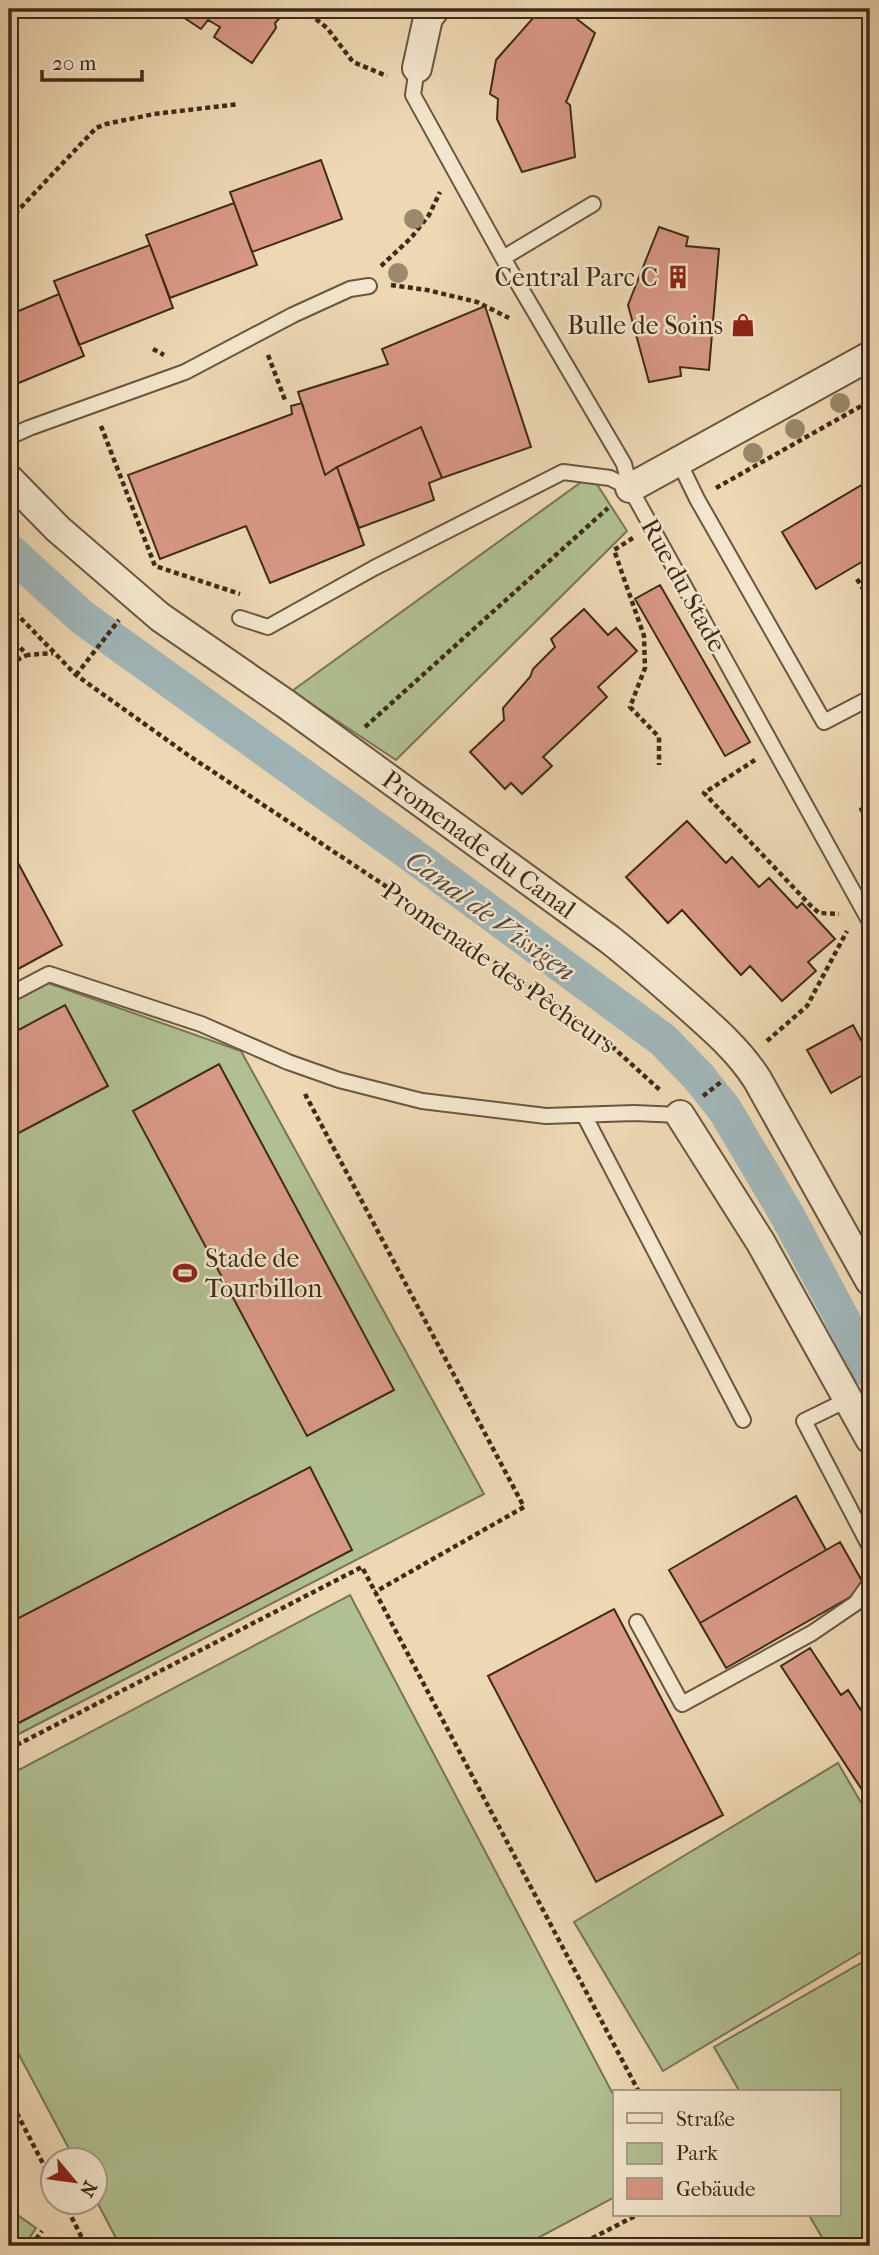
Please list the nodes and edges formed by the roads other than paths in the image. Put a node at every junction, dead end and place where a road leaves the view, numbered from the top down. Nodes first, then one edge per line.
1 (435, 9) edge
2 (416, 77) joint
3 (593, 204) dead end
4 (503, 258) junction
5 (369, 286) road end
6 (870, 356) edge
7 (9, 437) edge
8 (678, 463) junction
9 (9, 479) edge
10 (630, 488) junction
11 (240, 618) dead end
12 (870, 698) edge
13 (864, 918) edge
14 (9, 995) edge
15 (689, 1108) joint
16 (584, 1115) junction
17 (870, 1281) edge
18 (849, 1399) junction
19 (743, 1420) dead end
20 (870, 1440) edge
21 (870, 1547) edge
22 (870, 1583) edge
23 (637, 1622) dead end

1 - 2 street
2 - 4 lane
3 - 4 lane
4 - 10 lane
5 - 7 lane
6 - 8 street, Rue du Stade
8 - 10 street, Rue du Stade
8 - 12 lane
9 - 17 street, Promenade du Canal
10 - 11 lane
10 - 13 lane, Rue du Stade
14 - 16 lane
15 - 16 lane
15 - 18 street
16 - 19 lane
18 - 20 street
18 - 21 lane
22 - 23 lane

